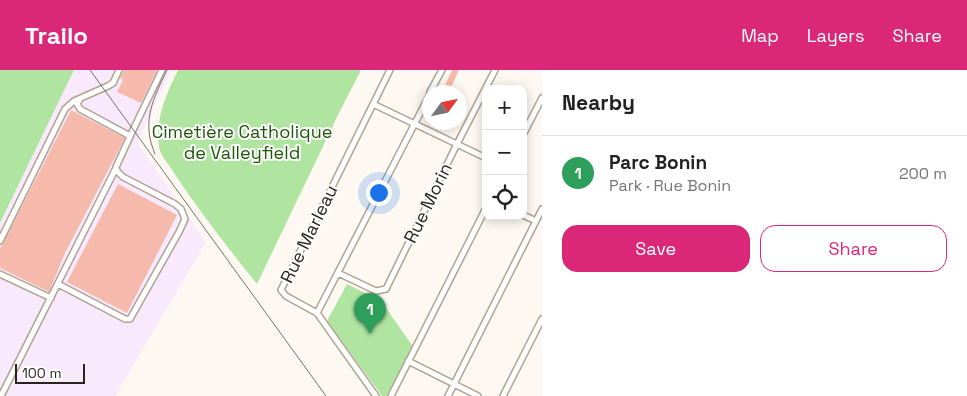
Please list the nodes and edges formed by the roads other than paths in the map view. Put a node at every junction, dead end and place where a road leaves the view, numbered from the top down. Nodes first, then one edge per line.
1 (120, 70) edge
2 (162, 70) edge
3 (390, 70) edge
4 (442, 70) edge
5 (495, 70) edge
6 (434, 85) edge
7 (84, 97) junction
8 (542, 98) edge
9 (374, 104) junction
10 (422, 109) edge
11 (414, 124) junction
12 (526, 130) edge
13 (130, 136) junction
14 (457, 144) junction
15 (482, 156) edge
16 (116, 167) junction
17 (542, 209) edge
18 (482, 216) edge
19 (527, 217) edge
20 (536, 221) junction
21 (0, 240) edge
22 (338, 272) junction
23 (0, 274) edge
24 (58, 284) junction
25 (52, 298) junction
26 (317, 313) junction
27 (542, 319) edge
28 (408, 361) junction
29 (454, 384) junction
30 (2, 392) edge
31 (376, 396) edge
32 (391, 396) edge
33 (448, 396) edge
34 (478, 396) edge
35 (503, 396) edge

1 - 7 street
2 - 13 street
3 - 9 street, Rue Marleau
4 - 6 street
5 - 14 street, Rue Morin
7 - 13 street
7 - 21 street
8 - 12 street
9 - 11 street
9 - 26 street, Rue Marleau
10 - 11 street
11 - 14 street
11 - 22 street
13 - 16 street
14 - 15 street
14 - 22 street, Rue Morin
16 - 24 street
16 - 24 street
17 - 20 street
18 - 28 street
19 - 20 street
20 - 29 street
22 - 26 street
23 - 25 street
24 - 25 street
25 - 30 street
26 - 31 street
27 - 35 street
28 - 29 street
28 - 32 street
29 - 33 street
29 - 34 street

